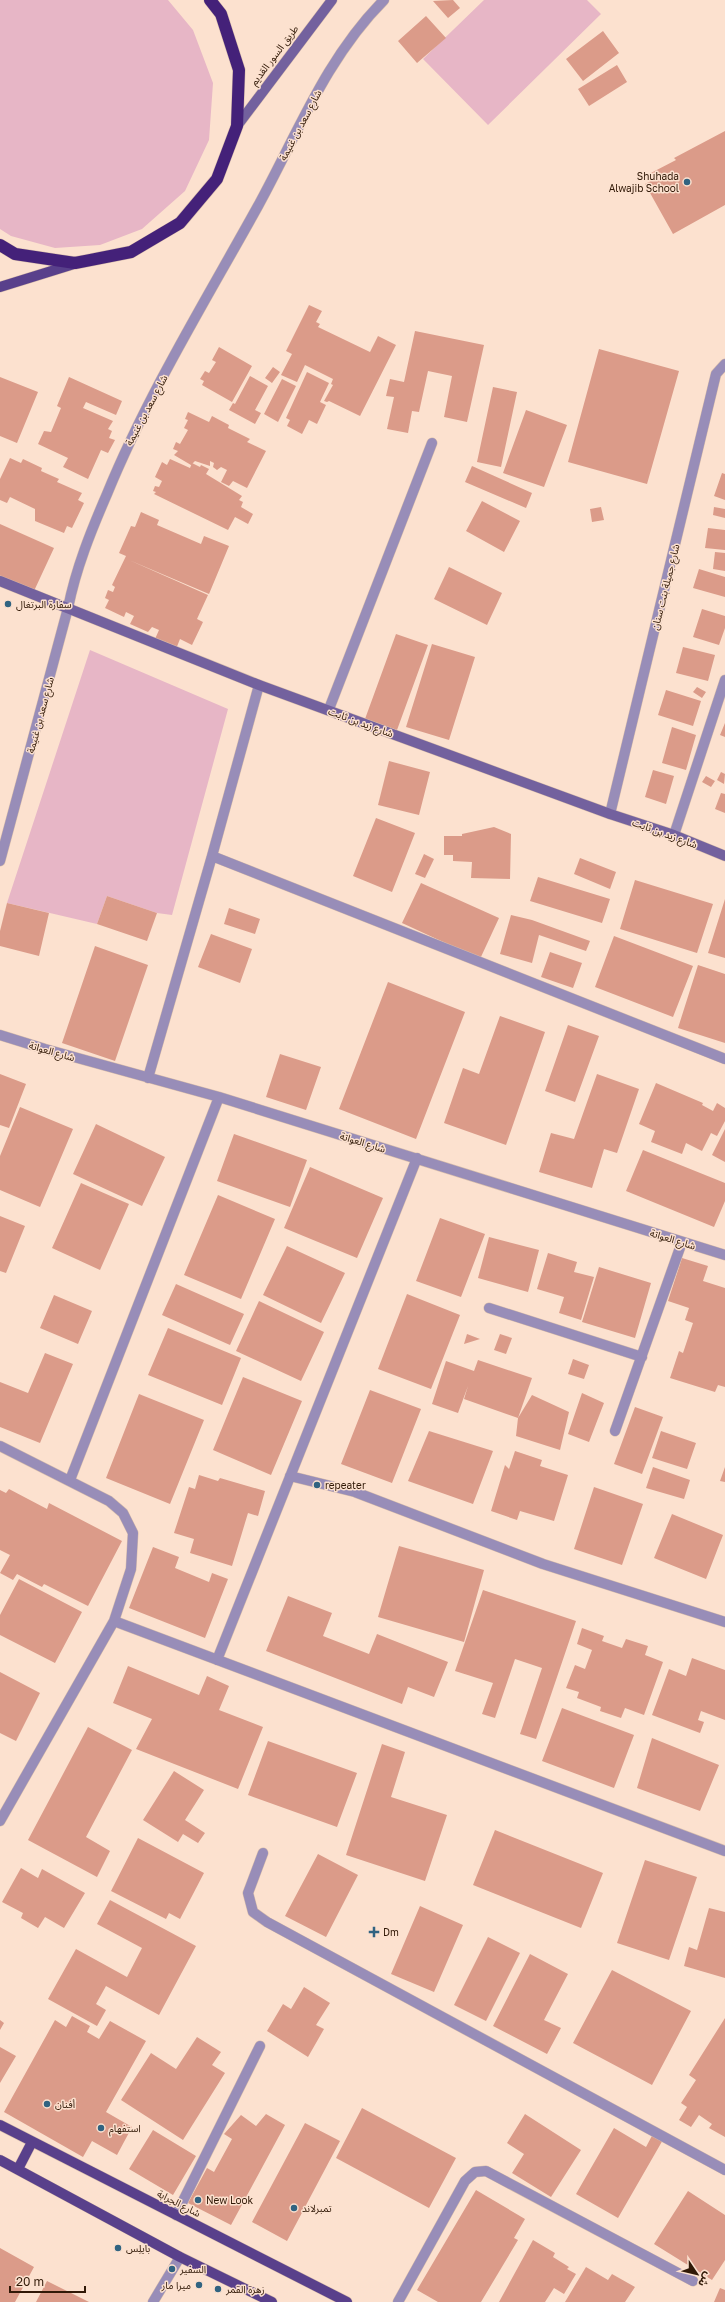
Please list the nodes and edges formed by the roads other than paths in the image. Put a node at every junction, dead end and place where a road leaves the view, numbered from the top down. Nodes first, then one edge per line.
1 (210, 0) edge
2 (332, 0) edge
3 (384, 0) edge
4 (237, 126) junction
5 (0, 245) edge
6 (75, 264) junction
7 (0, 287) edge
8 (725, 364) edge
9 (432, 442) dead end
10 (0, 580) edge
11 (68, 608) junction
12 (725, 680) edge
13 (259, 685) junction
14 (329, 710) junction
15 (610, 814) junction
16 (674, 835) junction
17 (212, 856) junction
18 (725, 856) edge
19 (0, 861) edge
20 (0, 1034) edge
21 (725, 1059) edge
22 (148, 1078) junction
23 (219, 1097) junction
24 (416, 1158) junction
25 (682, 1242) junction
26 (725, 1255) edge
27 (489, 1308) dead end
28 (642, 1357) junction
29 (616, 1431) dead end
30 (0, 1446) edge
31 (290, 1476) junction
32 (70, 1480) junction
33 (114, 1621) junction
34 (725, 1622) edge
35 (217, 1660) junction
36 (0, 1821) edge
37 (725, 1851) edge
38 (263, 1853) dead end
39 (260, 2046) dead end
40 (0, 2125) edge
41 (32, 2142) junction
42 (0, 2160) edge
43 (18, 2169) junction
44 (725, 2170) edge
45 (176, 2215) junction
46 (180, 2257) junction
47 (693, 2281) dead end
48 (153, 2302) edge
49 (272, 2302) edge
50 (347, 2302) edge
51 (398, 2302) edge

1 - 4 highway
2 - 4 street, طريق السور القديم
3 - 11 street, شارع سعد بن غنيمة
4 - 6 highway
5 - 6 highway
6 - 7 main road
8 - 15 street, شارع جميلة بنت سنان
9 - 14 street
10 - 11 street, شارع زيد بن ثابت
11 - 13 street, شارع زيد بن ثابت
11 - 19 street, شارع سعد بن غنيمة
12 - 16 street
13 - 14 street, شارع زيد بن ثابت
13 - 17 street
14 - 15 street, شارع زيد بن ثابت
15 - 16 street, شارع زيد بن ثابت
16 - 18 street, شارع زيد بن ثابت
17 - 21 street
17 - 22 street
20 - 22 street, شارع العواتة
22 - 23 street, شارع العواتة
23 - 24 street, شارع العواتة
23 - 32 street
24 - 25 street, شارع العواتة
24 - 31 street
25 - 26 street, شارع العواتة
25 - 28 street
27 - 28 street
28 - 29 street
30 - 32 street
31 - 34 street
31 - 35 street
32 - 33 street
33 - 35 street
33 - 36 street
35 - 37 street
38 - 44 street
39 - 45 street
40 - 41 main road, شارع الجرابة
41 - 43 main road
41 - 45 main road, شارع الجرابة
42 - 43 main road
43 - 46 main road
45 - 50 main road, شارع الجرابة
46 - 48 street
46 - 49 main road
47 - 51 street

